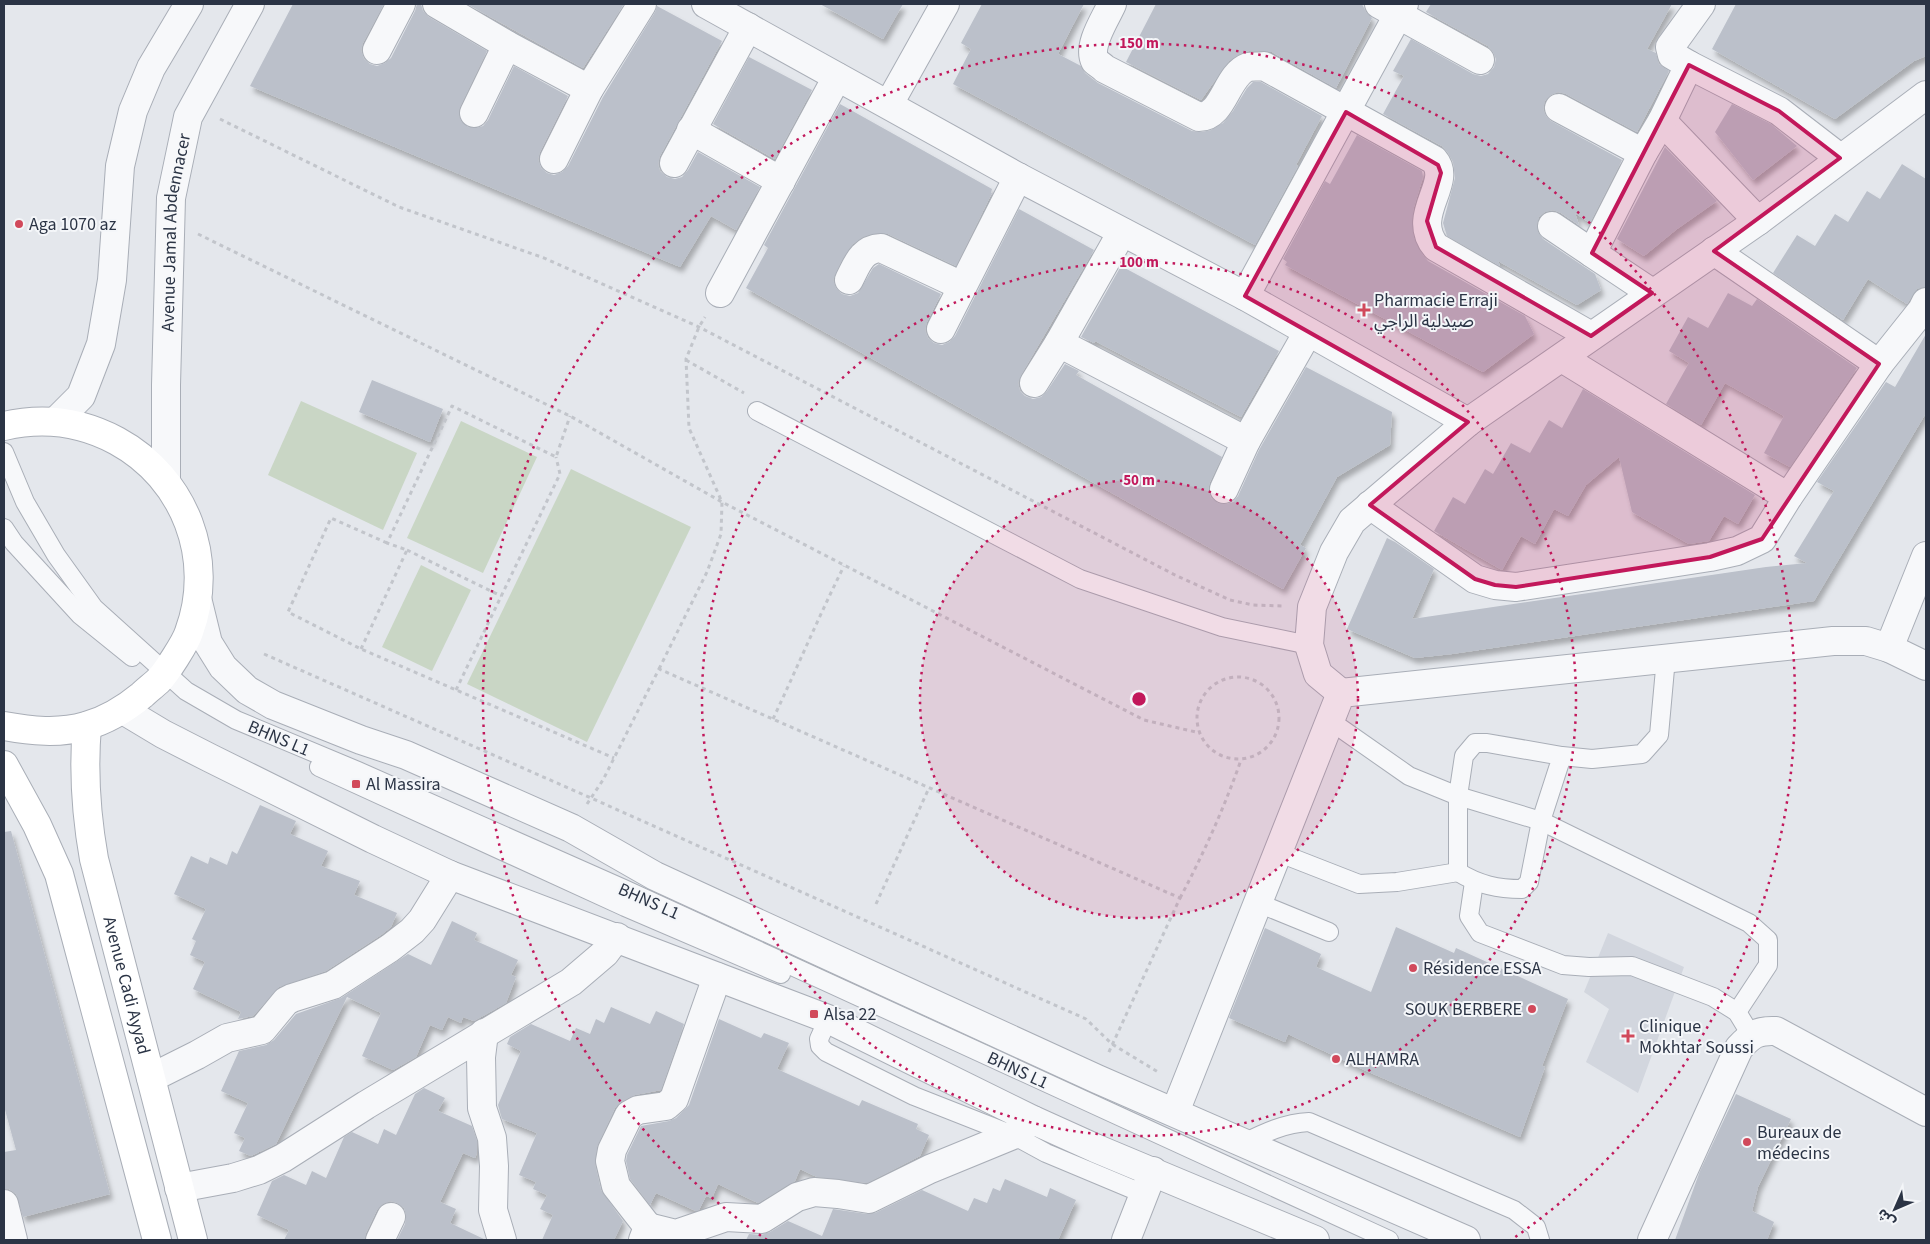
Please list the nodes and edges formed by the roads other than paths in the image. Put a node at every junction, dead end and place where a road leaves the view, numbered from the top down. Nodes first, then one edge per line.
1 (188, 4) edge
2 (250, 4) edge
3 (401, 4) edge
4 (437, 4) edge
5 (642, 4) edge
6 (706, 4) edge
7 (945, 4) edge
8 (1112, 4) edge
9 (1701, 4) edge
10 (1394, 7) edge
11 (748, 26) junction
12 (507, 45) junction
13 (377, 50) dead end
14 (1480, 60) dead end
15 (1688, 65) junction
16 (837, 77) junction
17 (589, 89) junction
18 (1926, 95) edge
19 (889, 104) junction
20 (1559, 108) dead end
21 (1346, 112) junction
22 (474, 113) dead end
23 (1662, 121) junction
24 (691, 130) junction
25 (1643, 153) junction
26 (1840, 158) junction
27 (554, 160) dead end
28 (674, 163) dead end
29 (1018, 177) junction
30 (781, 182) junction
31 (1758, 221) junction
32 (1552, 226) dead end
33 (1122, 232) junction
34 (1714, 251) junction
35 (1592, 253) junction
36 (849, 280) dead end
37 (962, 286) junction
38 (720, 293) road end
39 (1652, 293) junction
40 (1245, 296) junction
41 (1926, 302) edge
42 (941, 329) dead end
43 (1308, 332) junction
44 (1591, 336) junction
45 (1059, 343) junction
46 (1562, 358) junction
47 (1879, 364) junction
48 (1034, 383) dead end
49 (757, 411) road end
50 (6, 420) edge
51 (56, 421) junction
52 (1468, 422) junction
53 (1246, 441) junction
54 (4, 452) edge
55 (166, 480) junction
56 (1224, 489) dead end
57 (1788, 497) junction
58 (1370, 504) junction
59 (4, 528) edge
60 (1926, 556) edge
61 (198, 602) junction
62 (1309, 646) junction
63 (1889, 648) junction
64 (1666, 658) junction
65 (1926, 666) edge
66 (163, 675) junction
67 (1341, 693) junction
68 (123, 710) junction
69 (1330, 720) junction
70 (4, 726) edge
71 (86, 726) junction
72 (1562, 756) junction
73 (4, 765) edge
74 (1458, 796) junction
75 (1541, 821) junction
76 (1277, 852) junction
77 (1458, 872) junction
78 (450, 875) junction
79 (1474, 882) junction
80 (1258, 903) junction
81 (1329, 932) dead end
82 (617, 938) junction
83 (717, 977) junction
84 (1737, 1012) junction
85 (484, 1034) junction
86 (1751, 1035) junction
87 (150, 1078) junction
88 (1180, 1100) junction
89 (1926, 1112) edge
90 (1023, 1128) junction
91 (1242, 1144) junction
92 (1148, 1183) junction
93 (179, 1188) junction
94 (4, 1204) edge
95 (645, 1234) edge
96 (13, 1240) edge
97 (157, 1240) edge
98 (192, 1240) edge
99 (502, 1240) edge
100 (1126, 1240) edge
101 (1315, 1240) edge
102 (1371, 1240) edge
103 (1389, 1240) edge
104 (1466, 1240) edge
105 (1540, 1240) edge
106 (1652, 1240) edge

1 - 51 street
2 - 55 street, Avenue Jamal Abdennacer
3 - 13 street
4 - 12 street
5 - 17 street
6 - 11 street
7 - 19 street
8 - 21 street
9 - 15 street
10 - 14 street
10 - 21 street
11 - 16 street
11 - 24 street
12 - 17 street
12 - 22 street
15 - 23 street
15 - 26 street
16 - 19 street
16 - 30 street
17 - 27 street
18 - 26 street
19 - 29 street
20 - 25 street
21 - 40 street
21 - 44 street
23 - 25 street
23 - 31 street
24 - 28 street
24 - 30 street
25 - 35 street
26 - 31 street
29 - 33 street
29 - 37 street
30 - 38 street
31 - 34 street
32 - 35 street
33 - 40 street
33 - 45 street
34 - 39 street
34 - 47 street
35 - 39 street
36 - 37 street
37 - 42 street
39 - 44 street
40 - 43 street
41 - 47 street
43 - 52 street
43 - 53 street
44 - 46 street
45 - 48 street
45 - 53 street
46 - 52 street
46 - 57 street
47 - 57 street
49 - 62 lane
50 - 51 main road
51 - 55 main road
52 - 58 street
53 - 56 street
54 - 66 lane, BHNS L1
55 - 61 main road
57 - 58 street
58 - 62 street
59 - 66 lane, BHNS L1
60 - 63 street
61 - 66 main road
61 - 88 street
62 - 67 street
63 - 64 street
63 - 65 street
64 - 67 street
64 - 72 lane
66 - 68 main road
66 - 102 lane, BHNS L1
66 - 103 lane, BHNS L1
67 - 69 street
68 - 71 main road
68 - 78 street
69 - 74 lane
69 - 76 street
70 - 71 main road
71 - 87 main road, Avenue Cadi Ayyad
72 - 74 lane
72 - 75 lane
73 - 97 main road, Avenue Cadi Ayyad
74 - 75 lane
74 - 77 lane
75 - 79 lane
75 - 84 lane
76 - 77 lane
76 - 80 street
77 - 79 lane
78 - 82 street
78 - 87 street
79 - 84 lane
80 - 81 lane
80 - 88 street
82 - 83 street
82 - 85 street
83 - 90 street
83 - 95 street
84 - 86 lane
85 - 93 street
85 - 99 street
86 - 89 street
86 - 106 street
87 - 93 main road, Avenue Cadi Ayyad
88 - 91 street
90 - 92 street
90 - 95 street
91 - 104 street
91 - 105 lane
92 - 100 street
92 - 101 street
93 - 98 main road, Avenue Cadi Ayyad
94 - 96 street

